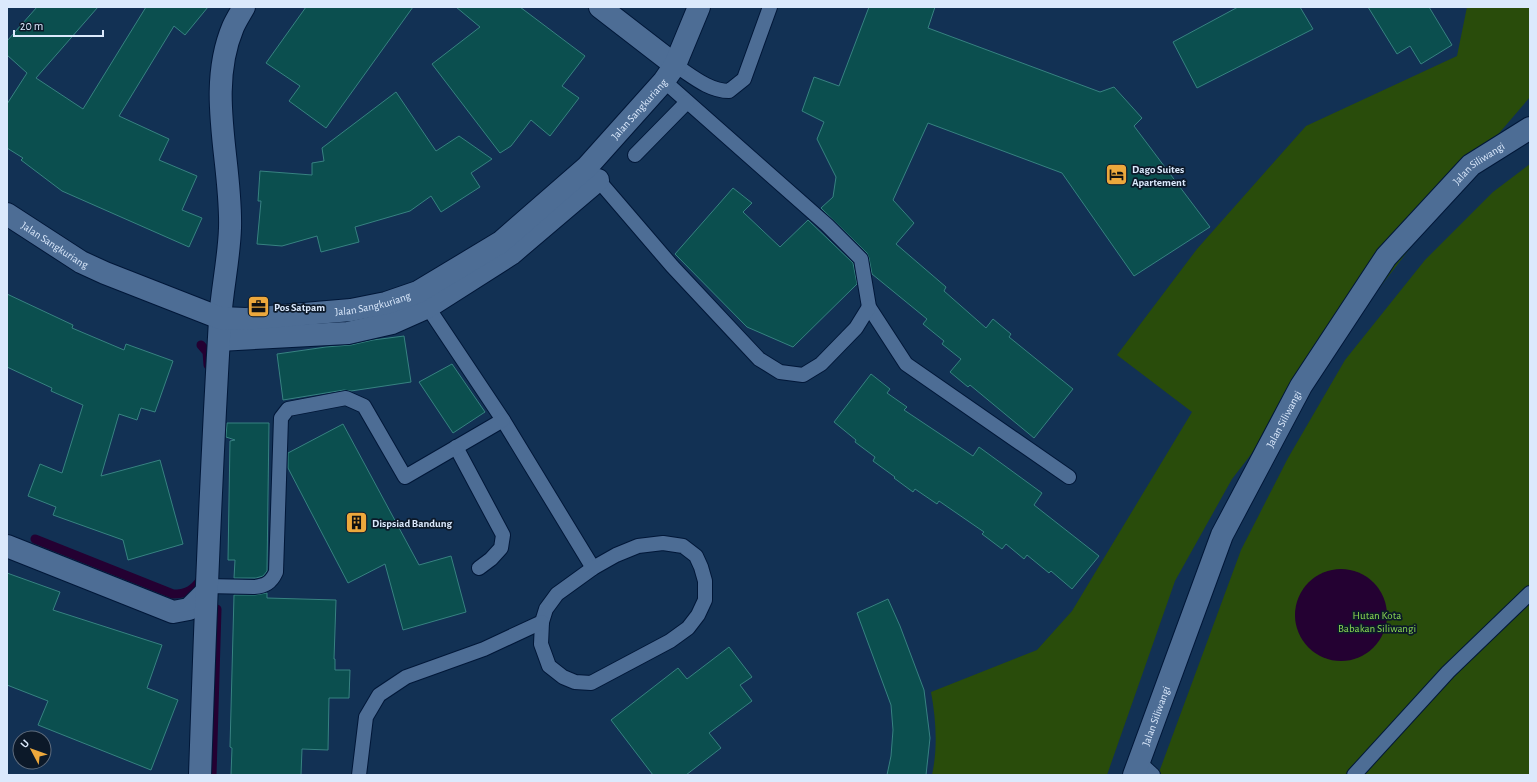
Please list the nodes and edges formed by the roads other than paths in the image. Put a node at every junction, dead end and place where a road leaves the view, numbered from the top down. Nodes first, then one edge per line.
1 (244, 7) edge
2 (600, 7) edge
3 (698, 7) edge
4 (770, 7) edge
5 (670, 73) junction
6 (687, 102) junction
7 (1530, 128) edge
8 (635, 155) dead end
9 (592, 173) junction
10 (7, 214) edge
11 (423, 299) junction
12 (868, 307) junction
13 (220, 318) junction
14 (219, 340) junction
15 (503, 420) junction
16 (456, 447) junction
17 (1069, 477) dead end
18 (7, 546) edge
19 (479, 568) dead end
20 (593, 568) junction
21 (206, 589) junction
22 (1530, 593) edge
23 (542, 622) junction
24 (1142, 771) edge
25 (200, 775) edge
26 (359, 775) edge
27 (366, 775) edge
28 (1354, 775) edge

1 - 13 street
2 - 5 street
3 - 5 street, Jalan Sangkuriang
4 - 5 lane
5 - 6 lane
5 - 9 street, Jalan Sangkuriang
6 - 8 lane
6 - 12 lane
7 - 24 street, Jalan Siliwangi
9 - 11 street, Jalan Sangkuriang
9 - 12 lane
10 - 13 street, Jalan Sangkuriang
11 - 13 street, Jalan Sangkuriang
11 - 14 street
11 - 15 lane
12 - 17 lane
13 - 14 street
14 - 21 street
15 - 16 lane
15 - 20 lane
16 - 19 lane
16 - 21 lane
18 - 21 street
20 - 23 lane
20 - 23 lane
21 - 25 street
22 - 28 lane
23 - 26 lane
26 - 27 lane

